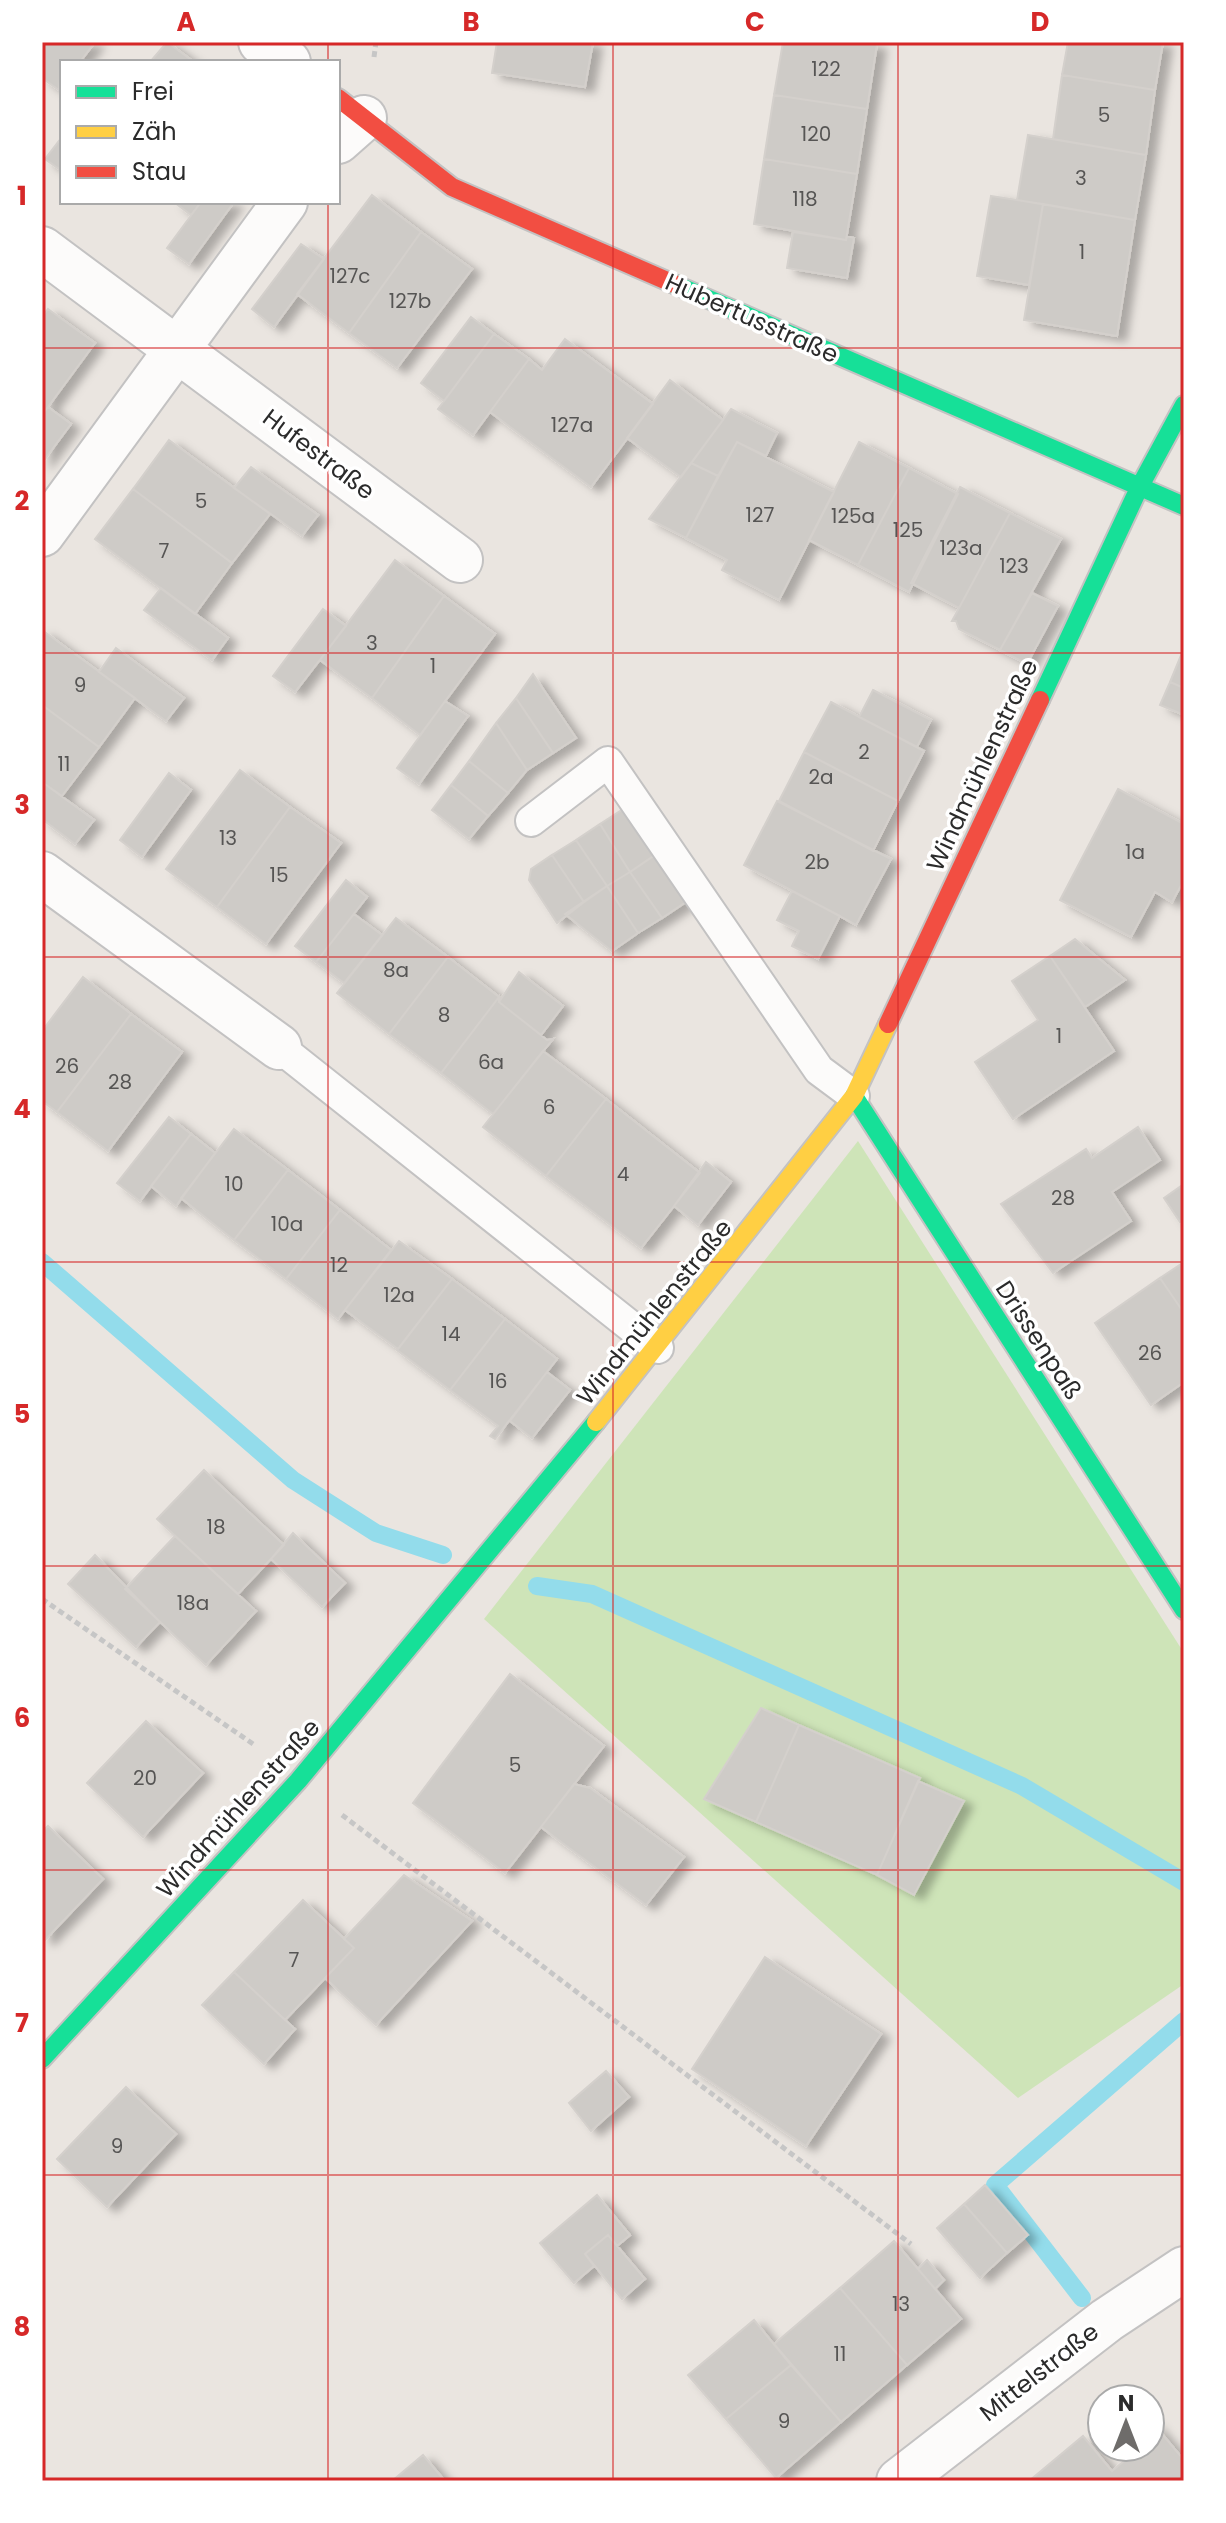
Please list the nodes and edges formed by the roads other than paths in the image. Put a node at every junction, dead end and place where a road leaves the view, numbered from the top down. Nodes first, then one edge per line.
1 (261, 42) edge
2 (285, 60) edge
3 (347, 119) edge
4 (284, 204) edge
5 (42, 249) edge
6 (178, 348) junction
7 (1184, 405) edge
8 (1139, 488) junction
9 (1184, 506) edge
10 (42, 534) edge
11 (460, 560) dead end
12 (531, 821) dead end
13 (42, 874) edge
14 (279, 1047) joint
15 (854, 1096) junction
16 (658, 1348) junction
17 (1184, 1610) edge
18 (42, 2059) edge
19 (1184, 2269) edge
20 (899, 2481) edge

1 - 2 street
3 - 8 street, Hubertusstraße
4 - 6 street
5 - 6 street, Hufestraße
6 - 10 street
6 - 11 street, Hufestraße
7 - 8 street, Windmühlenstraße
8 - 9 street, Hubertusstraße
8 - 15 street, Windmühlenstraße
12 - 15 lane
13 - 14 street
14 - 16 lane
15 - 16 street, Windmühlenstraße
15 - 17 street, Drissenpaß
16 - 18 street, Windmühlenstraße
19 - 20 street, Mittelstraße

